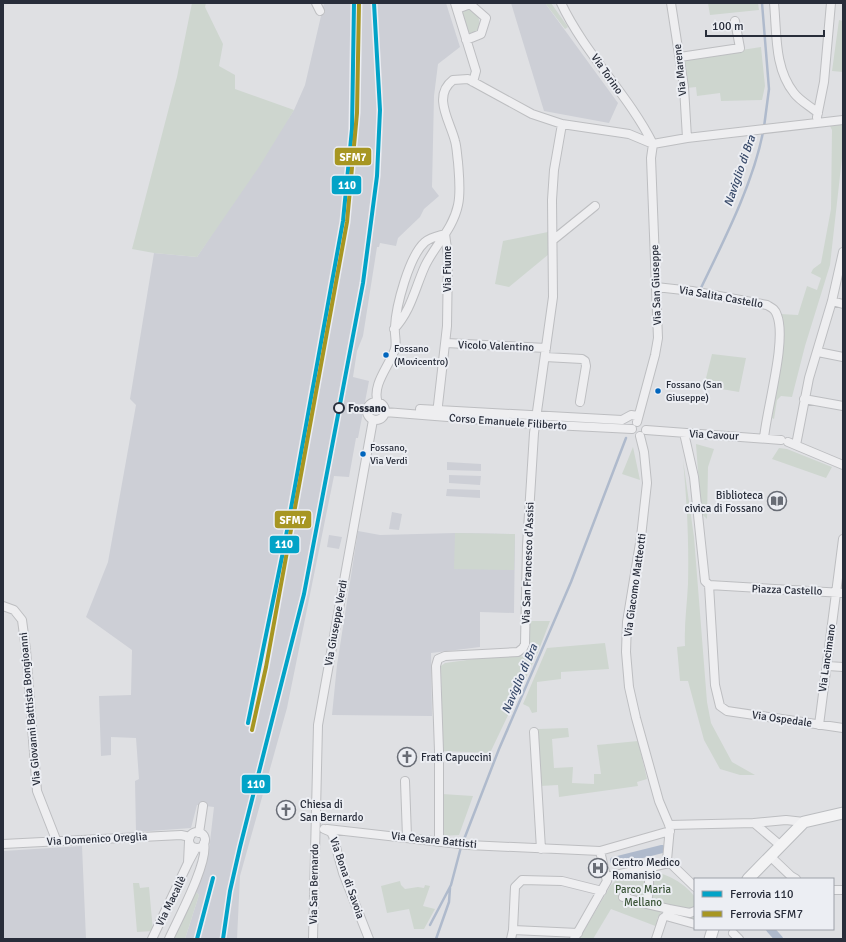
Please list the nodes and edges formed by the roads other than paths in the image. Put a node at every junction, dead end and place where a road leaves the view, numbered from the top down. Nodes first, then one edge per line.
1 (561, 3) edge
2 (671, 3) edge
3 (774, 3) edge
4 (832, 3) edge
5 (456, 6) edge
6 (735, 21) dead end
7 (466, 40) junction
8 (680, 57) junction
9 (473, 82) junction
10 (818, 112) junction
11 (843, 120) edge
12 (641, 122) junction
13 (816, 123) junction
14 (562, 124) junction
15 (631, 135) junction
16 (686, 138) junction
17 (653, 144) junction
18 (595, 206) dead end
19 (445, 234) junction
20 (553, 240) junction
21 (843, 252) edge
22 (841, 272) edge
23 (656, 287) junction
24 (832, 301) junction
25 (843, 304) edge
26 (394, 329) junction
27 (446, 343) junction
28 (546, 348) junction
29 (818, 352) junction
30 (545, 357) junction
31 (843, 357) edge
32 (804, 400) junction
33 (580, 402) dead end
34 (378, 403) junction
35 (843, 406) edge
36 (420, 409) dead end
37 (385, 412) junction
38 (437, 413) junction
39 (536, 415) junction
40 (373, 420) junction
41 (636, 422) junction
42 (534, 424) junction
43 (643, 433) junction
44 (684, 433) junction
45 (764, 438) junction
46 (788, 442) junction
47 (843, 465) edge
48 (843, 539) edge
49 (709, 585) junction
50 (839, 592) edge
51 (3, 606) edge
52 (828, 666) junction
53 (843, 668) edge
54 (819, 725) junction
55 (843, 728) edge
56 (534, 732) dead end
57 (405, 781) dead end
58 (203, 806) dead end
59 (843, 813) edge
60 (804, 822) junction
61 (754, 823) junction
62 (669, 828) junction
63 (315, 829) junction
64 (327, 830) junction
65 (199, 833) junction
66 (408, 838) junction
67 (189, 839) junction
68 (439, 841) junction
69 (57, 842) junction
70 (204, 843) junction
71 (3, 844) edge
72 (781, 846) junction
73 (196, 848) junction
74 (541, 849) junction
75 (600, 851) junction
76 (771, 857) junction
77 (188, 863) junction
78 (668, 863) junction
79 (649, 870) dead end
80 (607, 877) junction
81 (749, 878) edge
82 (794, 878) edge
83 (694, 886) edge
84 (602, 891) junction
85 (623, 896) dead end
86 (647, 904) junction
87 (694, 911) edge
88 (667, 913) junction
89 (694, 924) edge
90 (513, 930) junction
91 (732, 932) dead end
92 (576, 936) edge
93 (152, 939) edge
94 (170, 939) edge
95 (313, 939) edge
96 (369, 939) edge
97 (511, 939) edge
98 (656, 939) edge
99 (739, 939) edge

1 - 12 street, Via Torino
2 - 8 street, Via Marene
3 - 10 street
4 - 10 street
5 - 7 street
5 - 7 street
6 - 8 street
7 - 9 street
8 - 16 street, Via Marene
9 - 14 street
9 - 19 street, Via Fiume
10 - 13 street
11 - 13 street
12 - 15 street
12 - 17 street, Via Torino
13 - 16 street
14 - 15 street
14 - 20 street
15 - 17 street
16 - 17 street
17 - 23 street, Via San Giuseppe
18 - 20 street
19 - 26 street
19 - 26 street
19 - 27 street, Via Fiume
20 - 28 street
21 - 22 street
22 - 24 street
23 - 41 street, Via San Giuseppe
23 - 45 street, Via Salita Castello
24 - 25 street
24 - 29 street
26 - 34 street
27 - 28 street, Vicolo Valentino
27 - 38 street, Via Fiume
28 - 30 street
29 - 31 street
29 - 32 street
30 - 33 street
30 - 39 street
32 - 35 street
32 - 46 street
34 - 37 street
34 - 40 street
36 - 38 street, Corso Emanuele Filiberto
37 - 38 street, Corso Emanuele Filiberto
37 - 40 street
38 - 39 street, Corso Emanuele Filiberto
38 - 42 street, Corso Emanuele Filiberto
39 - 41 street, Corso Emanuele Filiberto
39 - 42 street
40 - 63 street, Via Giuseppe Verdi
41 - 42 street, Corso Emanuele Filiberto
41 - 43 street
41 - 43 street
42 - 68 street, Via San Francesco d'Assisi
43 - 44 street, Via Cavour
43 - 62 street, Via Giacomo Matteotti
44 - 45 street, Via Cavour
44 - 49 street
45 - 46 street, Via Cavour
46 - 47 street, Via Cavour
48 - 50 street, Piazza Castello
49 - 50 street, Piazza Castello
49 - 54 street, Via Ospedale
50 - 52 street, Via Lancimano
51 - 69 street, Via Giovanni Battista Bongioanni
52 - 53 street
52 - 54 street, Via Lancimano
54 - 55 street, Via Ospedale
56 - 74 street
57 - 66 street
58 - 65 street
59 - 60 main road
60 - 61 street, Via Cesare Battisti
60 - 72 main road
61 - 62 street, Via Cesare Battisti
61 - 72 street
62 - 75 street, Via Cesare Battisti
62 - 78 street
63 - 64 street, Via Bona di Savoia
63 - 95 street, Via San Bernardo
64 - 66 street, Via Cesare Battisti
64 - 96 street, Via Bona di Savoia
65 - 67 street
65 - 70 street
66 - 68 street, Via Cesare Battisti
67 - 69 street, Via Domenico Oreglia
67 - 73 street
67 - 77 street, Via Macallè
68 - 74 street, Via Cesare Battisti
69 - 71 street, Via Domenico Oreglia
70 - 73 street
70 - 94 street
72 - 76 main road
73 - 77 street, Via Macallè
74 - 75 street, Via Cesare Battisti
75 - 80 street
76 - 81 main road
76 - 82 street
77 - 93 street, Via Macallè
78 - 80 street
78 - 83 street
79 - 86 street
80 - 84 street
84 - 90 street
84 - 92 street
85 - 86 street
86 - 88 street
87 - 88 street
88 - 89 street
88 - 98 street
90 - 92 street
90 - 97 street
91 - 99 street

